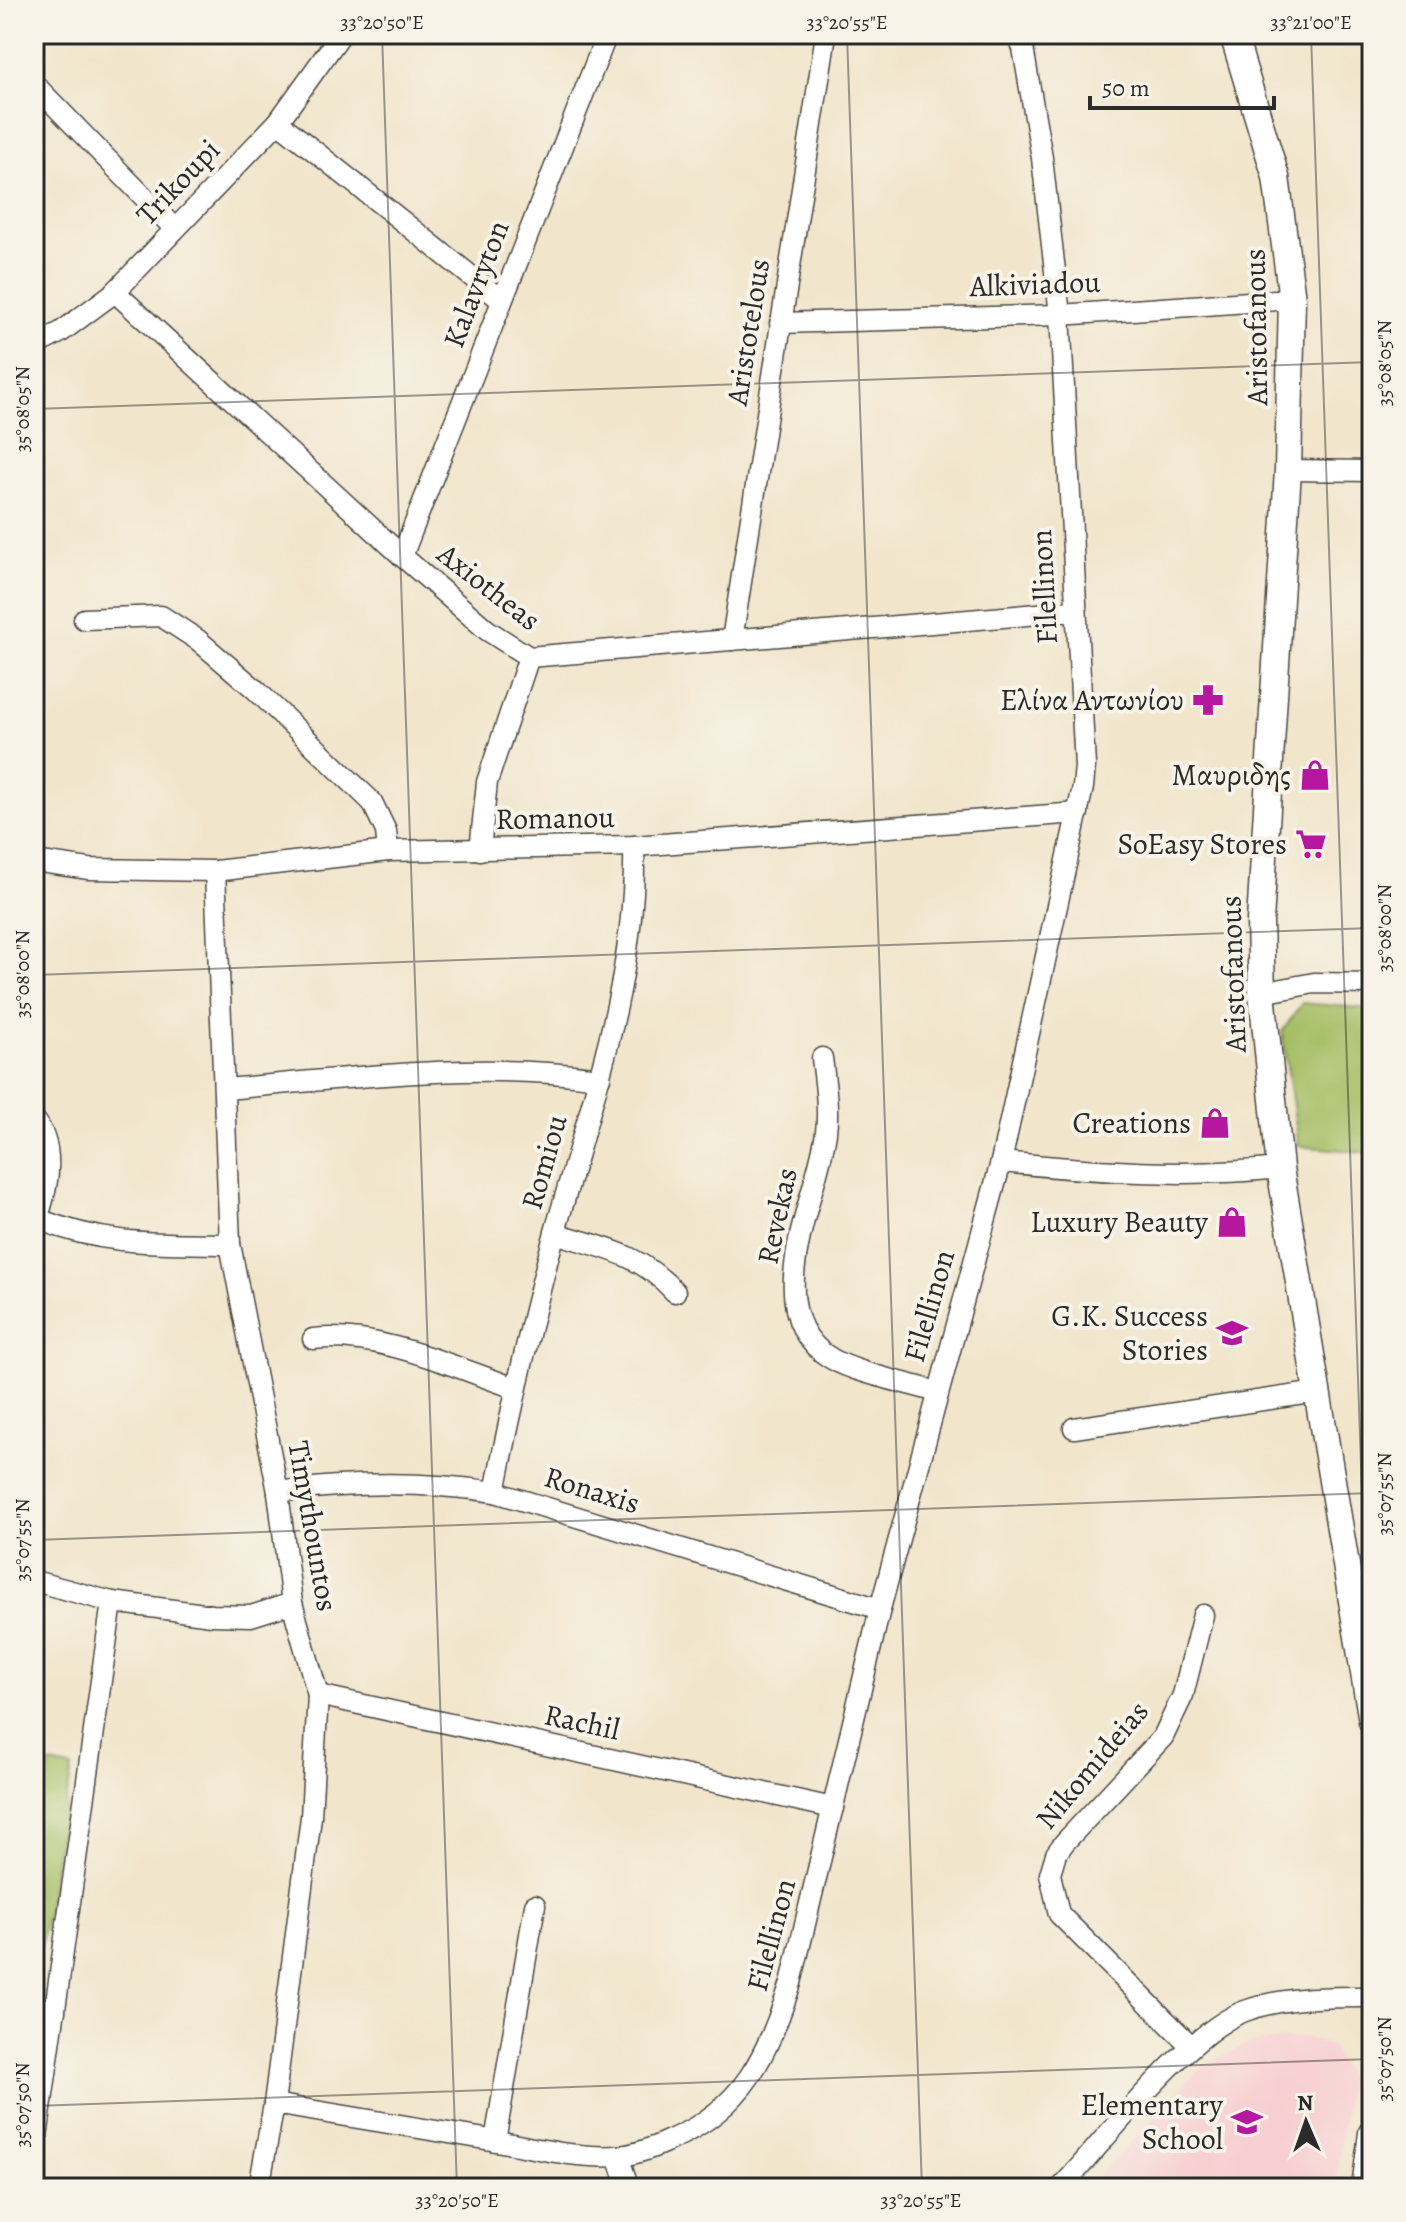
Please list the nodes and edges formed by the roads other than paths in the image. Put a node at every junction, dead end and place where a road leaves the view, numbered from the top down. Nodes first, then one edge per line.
1 (341, 34) edge
2 (607, 34) edge
3 (826, 34) edge
4 (1017, 34) edge
5 (1233, 34) edge
6 (34, 84) edge
7 (278, 122) junction
8 (174, 228) junction
9 (115, 292) junction
10 (1292, 299) junction
11 (501, 300) junction
12 (1060, 315) junction
13 (780, 323) junction
14 (34, 346) edge
15 (1288, 470) junction
16 (1372, 471) edge
17 (402, 556) junction
18 (1074, 611) junction
19 (84, 619) dead end
20 (732, 640) junction
21 (529, 657) junction
22 (1078, 813) junction
23 (634, 846) junction
24 (480, 850) junction
25 (388, 851) junction
26 (34, 861) edge
27 (215, 871) junction
28 (1372, 984) edge
29 (1262, 993) junction
30 (822, 1058) dead end
31 (600, 1078) junction
32 (226, 1089) junction
33 (34, 1119) edge
34 (1001, 1162) junction
35 (1280, 1168) junction
36 (36, 1224) edge
37 (555, 1233) junction
38 (230, 1244) junction
39 (675, 1292) dead end
40 (313, 1339) dead end
41 (515, 1388) junction
42 (937, 1392) junction
43 (1318, 1392) junction
44 (1074, 1428) dead end
45 (278, 1492) junction
46 (495, 1492) junction
47 (34, 1581) edge
48 (112, 1602) junction
49 (292, 1603) junction
50 (880, 1609) junction
51 (1203, 1615) dead end
52 (318, 1695) junction
53 (1372, 1721) edge
54 (833, 1808) junction
55 (535, 1905) dead end
56 (1372, 1997) edge
57 (34, 2007) edge
58 (55, 2011) junction
59 (1191, 2046) junction
60 (274, 2104) junction
61 (1372, 2133) edge
62 (495, 2141) junction
63 (618, 2156) junction
64 (34, 2159) edge
65 (259, 2188) edge
66 (629, 2188) edge
67 (1061, 2188) edge
68 (1365, 2188) edge

1 - 7 street, Trikoupi
2 - 11 street, Kalavryton
3 - 13 street, Aristotelous
4 - 12 street, Filellinon
5 - 10 street, Aristofanous
6 - 8 street
7 - 8 street, Trikoupi
7 - 11 street
8 - 9 street, Trikoupi
9 - 14 street, Trikoupi
9 - 17 street, Axiotheas
10 - 12 street, Alkiviadou
10 - 15 street, Aristofanous
11 - 17 street, Kalavryton
12 - 13 street, Alkiviadou
12 - 18 street, Filellinon
13 - 20 street, Aristotelous
15 - 16 street
15 - 29 street, Aristofanous
17 - 21 street, Axiotheas
18 - 20 street, Axiotheas
18 - 22 street, Filellinon
19 - 25 street
20 - 21 street, Axiotheas
21 - 24 street
22 - 23 street, Romanou
22 - 34 street, Filellinon
23 - 24 street, Romanou
23 - 31 street, Romiou
24 - 25 street, Romanou
25 - 27 street, Romanou
26 - 27 street, Romanou
27 - 32 street, Timythountos
28 - 29 street
29 - 35 street, Aristofanous
30 - 42 street, Revekas
31 - 32 street
31 - 37 street, Romiou
32 - 38 street, Timythountos
33 - 36 street
34 - 35 street
34 - 42 street, Filellinon
35 - 43 street, Aristofanous
36 - 38 street
37 - 39 street
37 - 41 street, Romiou
38 - 45 street, Timythountos
40 - 41 street
41 - 46 street, Romiou
42 - 50 street, Filellinon
43 - 44 street
43 - 53 street, Aristofanous
45 - 46 street, Ronaxis
45 - 49 street, Timythountos
46 - 50 street, Ronaxis
47 - 48 street
48 - 49 street
48 - 58 street
49 - 52 street, Timythountos
50 - 54 street, Filellinon
51 - 59 street, Nikomideias
52 - 54 street, Rachil
52 - 60 street, Timythountos
54 - 63 street, Filellinon
55 - 62 street
56 - 59 street
57 - 58 street
58 - 64 street
59 - 67 street
60 - 62 street, Filellinon
60 - 65 street, Timythountos
61 - 68 street
62 - 63 street, Filellinon
63 - 66 street

